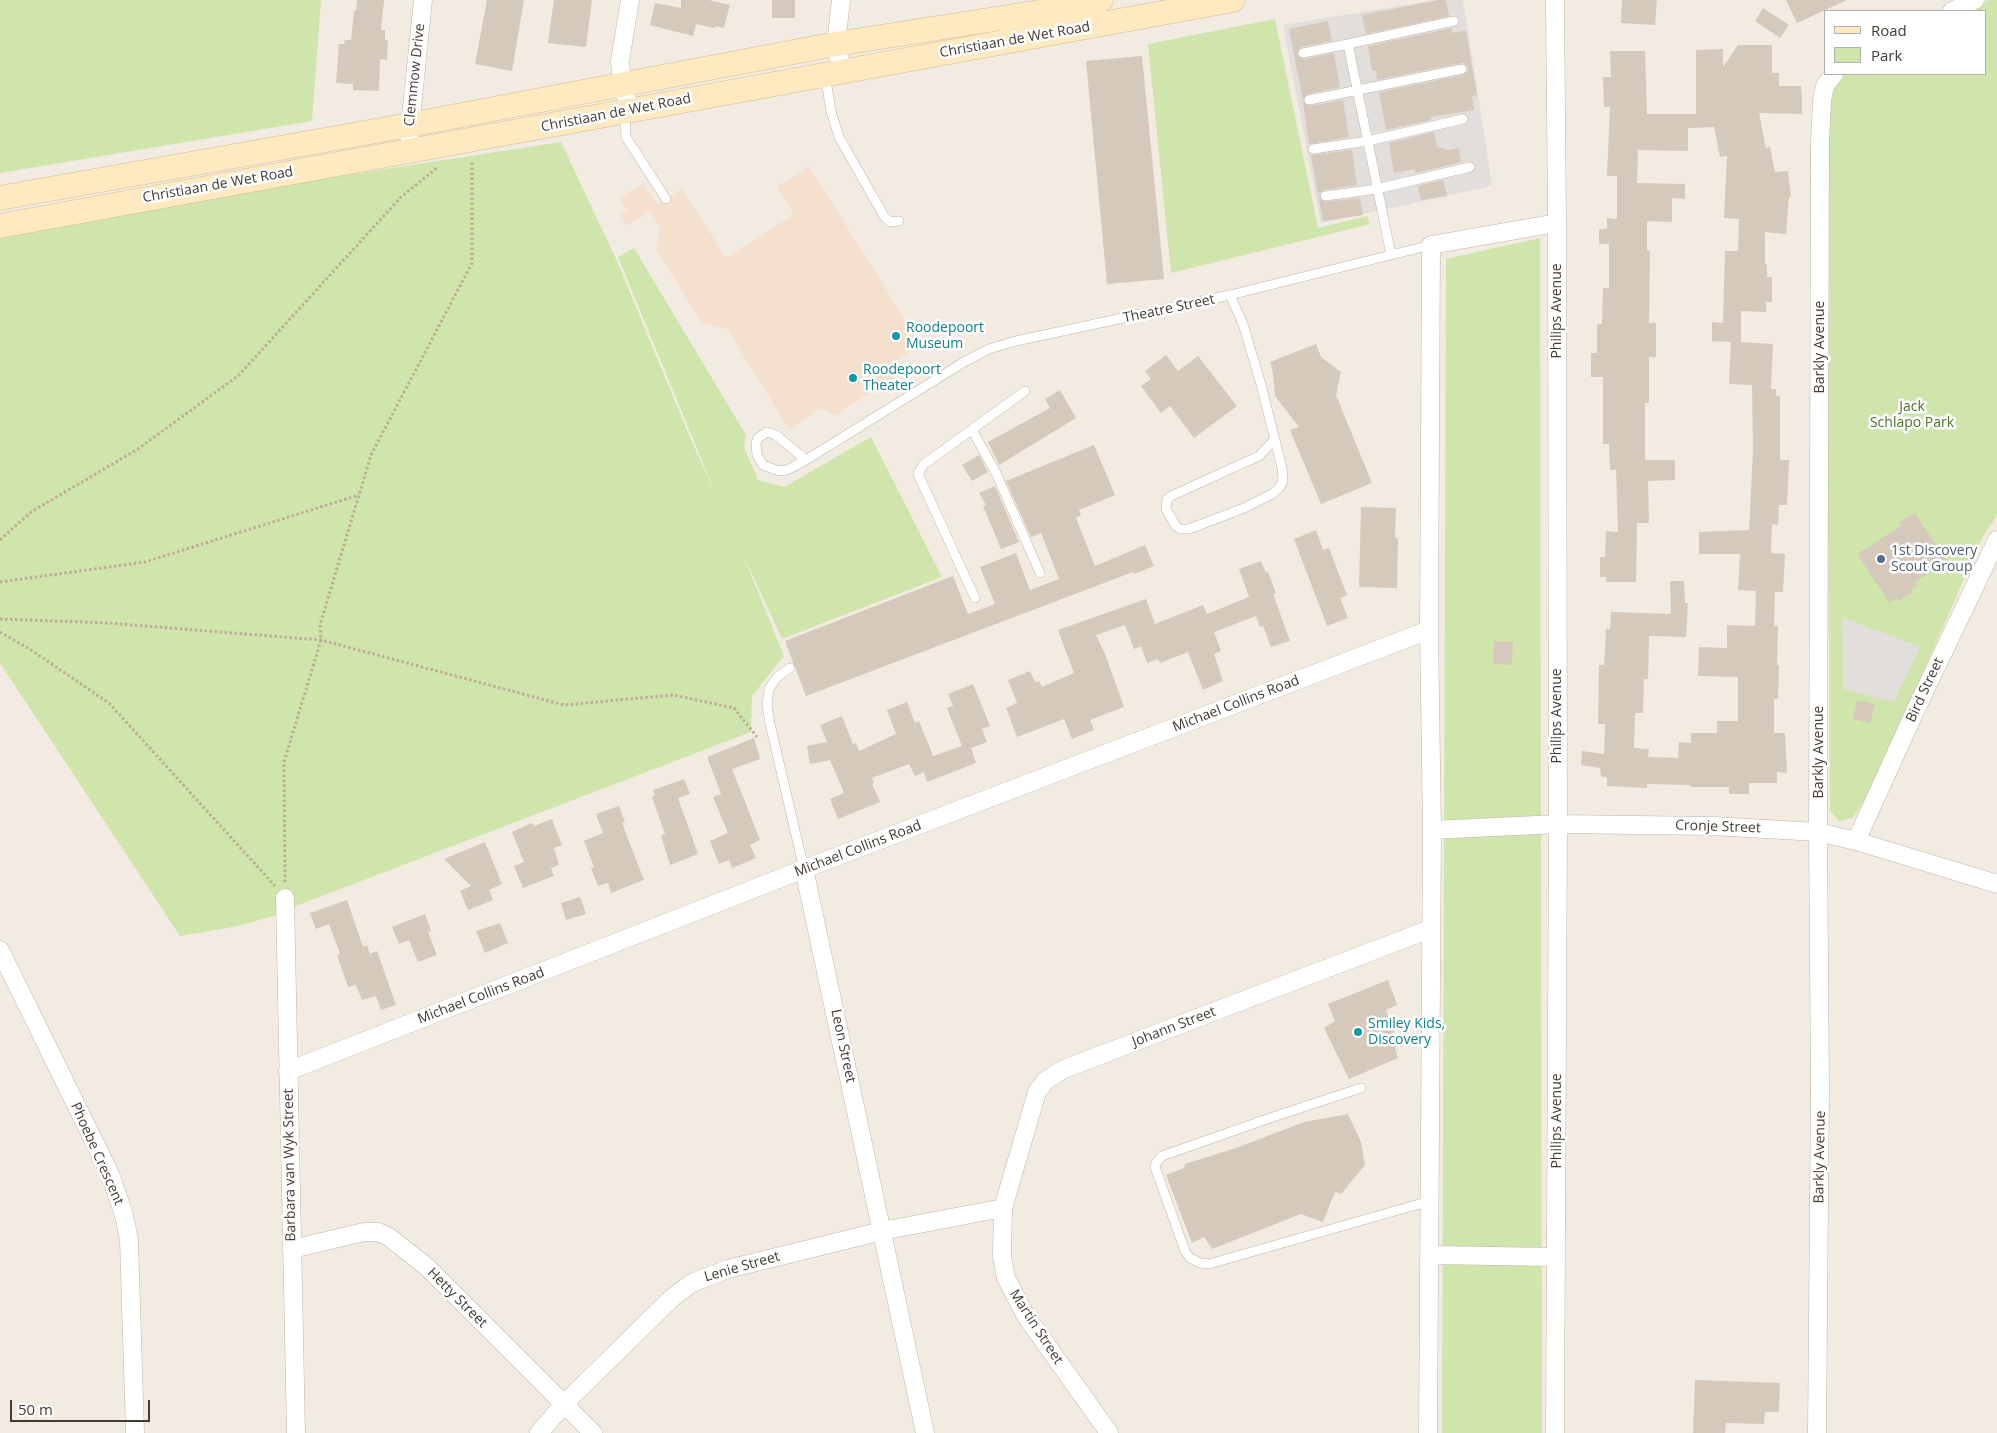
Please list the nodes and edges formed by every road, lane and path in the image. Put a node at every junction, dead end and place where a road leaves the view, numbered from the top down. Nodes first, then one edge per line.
1 (423, 0) edge
2 (630, 0) edge
3 (841, 0) edge
4 (1101, 0) edge
5 (1233, 0) edge
6 (1555, 0) edge
7 (1975, 0) edge
8 (1954, 10) edge
9 (1053, 14) edge
10 (1454, 21) dead end
11 (836, 44) junction
12 (1348, 44) junction
13 (1303, 53) dead end
14 (1462, 69) dead end
15 (834, 72) junction
16 (1833, 75) edge
17 (622, 84) junction
18 (1358, 91) junction
19 (1308, 100) dead end
20 (627, 110) junction
21 (1463, 119) dead end
22 (409, 125) junction
23 (472, 140) junction
24 (1368, 141) junction
25 (1313, 149) dead end
26 (409, 150) junction
27 (444, 163) dead end
28 (1470, 168) dead end
29 (1377, 189) junction
30 (1325, 196) dead end
31 (0, 198) edge
32 (666, 199) dead end
33 (899, 220) dead end
34 (1557, 223) junction
35 (0, 226) edge
36 (1431, 245) junction
37 (1391, 255) junction
38 (1230, 295) junction
39 (1025, 391) dead end
40 (972, 430) junction
41 (1275, 439) junction
42 (806, 460) junction
43 (359, 495) junction
44 (0, 540) edge
45 (1997, 540) edge
46 (1040, 573) dead end
47 (0, 582) edge
48 (975, 598) dead end
49 (0, 618) edge
50 (1429, 630) junction
51 (0, 632) edge
52 (321, 640) junction
53 (790, 668) dead end
54 (757, 737) dead end
55 (1558, 824) junction
56 (1432, 830) junction
57 (1818, 832) junction
58 (1856, 841) junction
59 (804, 869) junction
60 (1997, 884) edge
61 (285, 898) junction
62 (1430, 929) junction
63 (0, 950) edge
64 (288, 1071) junction
65 (1361, 1088) dead end
66 (1430, 1201) junction
67 (1003, 1208) junction
68 (882, 1231) junction
69 (292, 1249) junction
70 (1430, 1255) junction
71 (1556, 1257) junction
72 (564, 1404) junction
73 (135, 1433) edge
74 (296, 1433) edge
75 (539, 1433) edge
76 (593, 1433) edge
77 (925, 1433) edge
78 (1109, 1433) edge
79 (1428, 1433) edge
80 (1555, 1433) edge
81 (1817, 1433) edge

1 - 22 street, Clemmow Drive
2 - 17 street
3 - 11 street
4 - 9 main road, Christiaan de Wet Road
5 - 9 main road, Christiaan de Wet Road
6 - 34 street, Philips Avenue
7 - 8 street
9 - 11 main road, Christiaan de Wet Road
9 - 15 main road, Christiaan de Wet Road
10 - 12 lane
11 - 15 street
11 - 17 main road, Christiaan de Wet Road
12 - 13 lane
12 - 18 lane
14 - 18 lane
15 - 20 main road, Christiaan de Wet Road
15 - 33 lane
16 - 57 street, Barkly Avenue
17 - 20 street
17 - 22 main road, Christiaan de Wet Road
18 - 19 lane
18 - 24 lane
20 - 23 main road, Christiaan de Wet Road
20 - 32 lane
21 - 24 lane
22 - 26 street, Clemmow Drive
22 - 31 main road, Christiaan de Wet Road
23 - 26 main road, Christiaan de Wet Road
23 - 43 path
24 - 25 lane
24 - 29 lane
26 - 35 main road, Christiaan de Wet Road
27 - 44 path
28 - 29 lane
29 - 30 lane
29 - 37 lane
34 - 36 street, Theatre Street
34 - 55 street, Philips Avenue
36 - 37 lane, Theatre Street
36 - 50 street
37 - 38 lane, Theatre Street
38 - 41 lane
38 - 42 lane, Theatre Street
39 - 40 lane
40 - 46 lane
40 - 48 lane
41 - 41 lane
42 - 42 lane, Theatre Street
43 - 47 path
43 - 52 path
45 - 58 street, Bird Street
49 - 52 path
50 - 56 street
50 - 59 street, Michael Collins Road
51 - 61 path
52 - 54 path
52 - 61 path
53 - 59 lane, Leon Street
55 - 56 street, Cronje Street
55 - 57 street, Cronje Street
55 - 71 street, Philips Avenue
56 - 62 street
57 - 58 street, Cronje Street
57 - 81 street, Barkly Avenue
58 - 60 street, Cronje Street
59 - 64 street, Michael Collins Road
59 - 68 street, Leon Street
61 - 64 street, Barbara van Wyk Street
62 - 66 street
62 - 67 street, Johann Street
63 - 73 street, Phoebe Crescent
64 - 69 street, Barbara van Wyk Street
65 - 66 lane
66 - 70 street
67 - 68 street, Lenie Street
67 - 78 street, Martin Street
68 - 72 street, Lenie Street
68 - 77 street, Leon Street
69 - 72 street, Hetty Street
69 - 74 street, Barbara van Wyk Street
70 - 71 street
70 - 79 street
71 - 80 street, Philips Avenue
72 - 75 street, Lenie Street
72 - 76 street, Hetty Street

